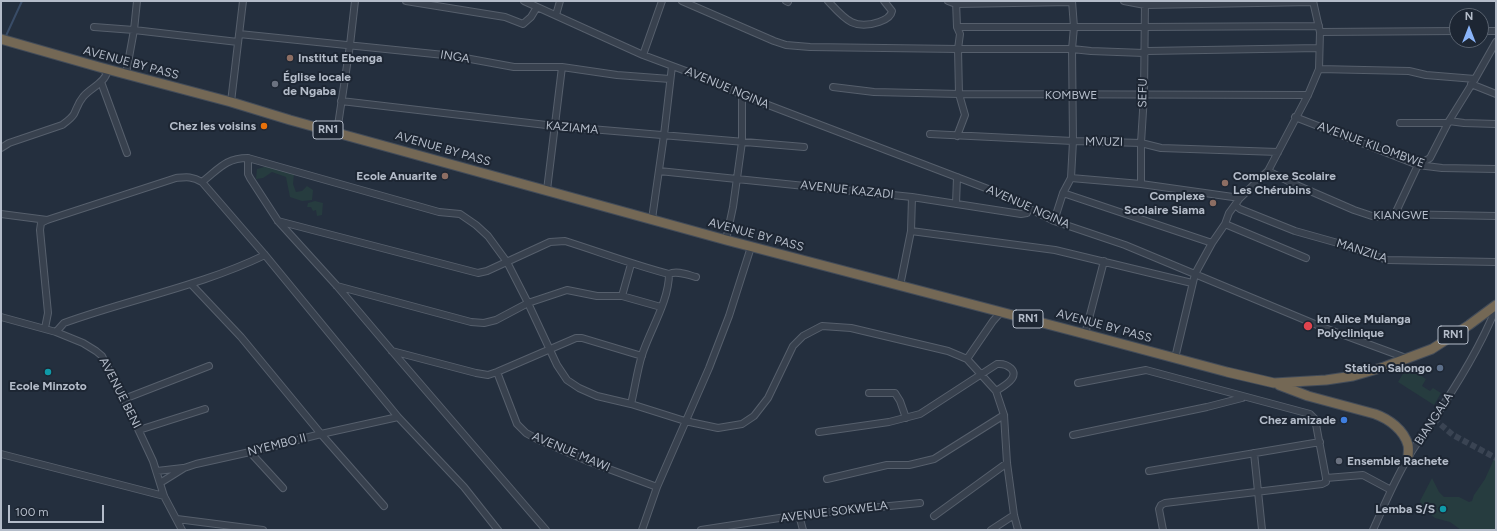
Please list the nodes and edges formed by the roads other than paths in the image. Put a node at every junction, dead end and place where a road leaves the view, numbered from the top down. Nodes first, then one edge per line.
1 (137, 1) edge
2 (243, 1) edge
3 (355, 1) edge
4 (406, 1) edge
5 (524, 1) edge
6 (560, 1) edge
7 (662, 1) edge
8 (682, 1) edge
9 (828, 1) edge
10 (884, 1) edge
11 (948, 1) edge
12 (1124, 1) edge
13 (1313, 1) edge
14 (956, 2) edge
15 (1072, 2) edge
16 (1145, 3) edge
17 (537, 7) junction
18 (556, 15) junction
19 (94, 27) dead end
20 (957, 27) junction
21 (1074, 27) junction
22 (1144, 27) junction
23 (1319, 29) junction
24 (134, 30) junction
25 (1449, 32) edge
26 (239, 34) junction
27 (1, 39) edge
28 (238, 42) junction
29 (1496, 44) edge
30 (350, 45) junction
31 (1319, 48) junction
32 (1072, 49) junction
33 (958, 50) junction
34 (1144, 53) junction
35 (642, 55) junction
36 (672, 66) junction
37 (99, 67) junction
38 (562, 67) junction
39 (1319, 69) junction
40 (126, 74) junction
41 (670, 79) junction
42 (1473, 81) junction
43 (101, 82) junction
44 (833, 87) dead end
45 (959, 94) junction
46 (1496, 94) edge
47 (1144, 95) junction
48 (1308, 95) junction
49 (742, 96) junction
50 (1072, 96) junction
51 (341, 101) junction
52 (231, 102) junction
53 (1295, 117) junction
54 (1400, 122) dead end
55 (1448, 122) junction
56 (1496, 124) edge
57 (555, 126) junction
58 (337, 132) junction
59 (930, 134) dead end
60 (664, 135) junction
61 (958, 136) junction
62 (1073, 141) junction
63 (742, 142) junction
64 (1141, 143) junction
65 (804, 147) dead end
66 (1, 148) edge
67 (1278, 152) junction
68 (127, 153) dead end
69 (248, 158) junction
70 (1418, 165) junction
71 (1496, 169) edge
72 (659, 171) junction
73 (1268, 171) junction
74 (957, 178) junction
75 (1071, 178) junction
76 (737, 179) junction
77 (202, 182) junction
78 (1142, 184) junction
79 (547, 190) junction
80 (1063, 193) junction
81 (912, 197) junction
82 (1240, 198) junction
83 (956, 204) junction
84 (1235, 205) junction
85 (1028, 207) junction
86 (1, 214) edge
87 (1395, 214) junction
88 (1496, 216) edge
89 (652, 219) junction
90 (47, 220) junction
91 (278, 221) junction
92 (1054, 221) junction
93 (1225, 224) junction
94 (911, 231) junction
95 (726, 240) junction
96 (1212, 243) junction
97 (752, 247) junction
98 (265, 255) junction
99 (1306, 258) dead end
100 (1104, 261) junction
101 (507, 262) junction
102 (1496, 262) edge
103 (631, 264) junction
104 (669, 274) junction
105 (1195, 274) junction
106 (696, 277) dead end
107 (191, 284) junction
108 (1192, 284) junction
109 (337, 286) junction
110 (900, 286) junction
111 (622, 296) junction
112 (528, 303) junction
113 (1496, 305) edge
114 (661, 307) junction
115 (1496, 308) edge
116 (1001, 312) junction
117 (1, 317) edge
118 (45, 328) junction
119 (56, 332) junction
120 (1085, 334) junction
121 (549, 349) junction
122 (392, 351) junction
123 (642, 356) junction
124 (1175, 358) junction
125 (1406, 358) junction
126 (967, 359) junction
127 (209, 366) dead end
128 (497, 372) junction
129 (980, 374) junction
130 (1078, 383) dead end
131 (1274, 383) junction
132 (996, 391) junction
133 (869, 393) dead end
134 (1243, 397) junction
135 (124, 399) junction
136 (631, 404) junction
137 (205, 409) dead end
138 (1004, 415) junction
139 (398, 417) junction
140 (906, 418) junction
141 (685, 421) junction
142 (139, 430) junction
143 (820, 432) dead end
144 (320, 434) junction
145 (1072, 435) dead end
146 (1320, 442) junction
147 (250, 452) junction
148 (1254, 453) junction
149 (1, 454) edge
150 (1408, 458) junction
151 (1007, 463) junction
152 (184, 468) junction
153 (157, 471) junction
154 (1149, 471) dead end
155 (1326, 478) junction
156 (826, 479) dead end
157 (160, 484) junction
158 (657, 487) junction
159 (283, 488) dead end
160 (1391, 490) junction
161 (1258, 491) junction
162 (164, 496) junction
163 (920, 503) dead end
164 (384, 506) dead end
165 (799, 515) junction
166 (1014, 515) junction
167 (934, 516) dead end
168 (177, 519) junction
169 (182, 530) edge
170 (263, 530) edge
171 (498, 530) edge
172 (546, 530) edge
173 (642, 530) edge
174 (701, 530) edge
175 (803, 530) edge
176 (991, 530) edge
177 (1018, 530) edge
178 (1163, 530) edge
179 (1262, 530) edge
180 (1373, 530) edge

1 - 24 street
2 - 26 street
3 - 30 street
4 - 17 street
5 - 17 street, AVENUE NGINA
6 - 18 street
7 - 35 street
8 - 33 street
9 - 10 street
11 - 14 street
12 - 16 street
13 - 16 street
13 - 23 street
14 - 15 street
14 - 20 street
15 - 21 street
16 - 22 street, SEFU
17 - 18 street, AVENUE NGINA
18 - 35 street, AVENUE NGINA
19 - 24 street
20 - 21 street
20 - 33 street
21 - 22 street
21 - 32 street
22 - 23 street
22 - 34 street, SEFU
23 - 25 street
23 - 31 street
24 - 28 street
24 - 40 street
26 - 28 street
26 - 30 street, INGA
27 - 37 highway, AVENUE BY PASS / RN1
28 - 52 street
29 - 42 street
30 - 38 street, INGA
30 - 51 street
31 - 34 street
31 - 39 street
32 - 33 street
32 - 34 street
32 - 50 street
33 - 45 street
34 - 47 street, SEFU
35 - 36 street, AVENUE NGINA
36 - 41 street
36 - 49 street, AVENUE NGINA
37 - 40 highway, AVENUE BY PASS / RN1
37 - 43 street
38 - 41 street, INGA
38 - 57 street
39 - 42 street
39 - 48 street
40 - 52 highway, AVENUE BY PASS / RN1
41 - 60 street
42 - 46 street
42 - 55 street
43 - 66 street
43 - 68 street
44 - 45 street, KOMBWE
45 - 50 street, KOMBWE
45 - 61 street
47 - 48 street, KOMBWE
47 - 50 street, KOMBWE
47 - 64 street, SEFU
48 - 53 street
49 - 63 street
49 - 74 street, AVENUE NGINA
50 - 62 street
51 - 57 street, KAZIAMA
51 - 58 street
52 - 58 highway, AVENUE BY PASS / RN1
53 - 67 street
53 - 70 street, AVENUE KILOMBWE
54 - 55 street
55 - 56 street
55 - 70 street
57 - 60 street, KAZIAMA
57 - 79 street
58 - 79 highway, AVENUE BY PASS / RN1
59 - 61 street, MVUZI
60 - 63 street, KAZIAMA
60 - 72 street
61 - 62 street, MVUZI
62 - 64 street, MVUZI
62 - 75 street
63 - 65 street, KAZIAMA
63 - 76 street
64 - 67 street, MVUZI
64 - 78 street, SEFU
67 - 73 street
69 - 77 street
69 - 91 street
69 - 101 street
70 - 71 street, AVENUE KILOMBWE
70 - 87 street
72 - 76 street, AVENUE KAZADI
72 - 89 street
73 - 82 street
73 - 87 street, KIANGWE
74 - 83 street
74 - 85 street, AVENUE NGINA
75 - 78 street
75 - 80 street
76 - 81 street, AVENUE KAZADI
76 - 95 street
77 - 90 street
77 - 98 street
78 - 82 street
79 - 89 highway, AVENUE BY PASS / RN1
80 - 92 street
80 - 96 street
81 - 83 street, AVENUE KAZADI
81 - 94 street
82 - 84 street
83 - 85 street, AVENUE KAZADI
84 - 93 street
84 - 102 street, MANZILA
85 - 92 street, AVENUE NGINA
86 - 90 street
87 - 88 street, KIANGWE
89 - 95 highway, AVENUE BY PASS / RN1
90 - 118 street
91 - 101 street
91 - 109 street
92 - 105 street, AVENUE NGINA
93 - 96 street
93 - 99 street
94 - 100 street
94 - 110 street
95 - 97 highway, AVENUE BY PASS / RN1
96 - 105 street
97 - 110 highway, AVENUE BY PASS / RN1
97 - 141 street
98 - 107 street
98 - 139 street
100 - 108 street
100 - 120 street
101 - 103 street
101 - 112 street
103 - 104 street
103 - 111 street
104 - 106 street
104 - 114 street
105 - 108 street
105 - 125 street, AVENUE NGINA
107 - 119 street
107 - 144 street
108 - 124 street
109 - 112 street
109 - 122 street
110 - 116 highway, AVENUE BY PASS / RN1
111 - 112 street
111 - 114 street
112 - 121 street
113 - 125 highway, AVENUE BY PASS / RN1
114 - 123 street
115 - 150 street, BIANGALA
116 - 120 highway, AVENUE BY PASS / RN1
116 - 126 street
117 - 118 street, AVENUE BENI
118 - 119 street, AVENUE BENI
119 - 135 street, AVENUE BENI
120 - 124 highway, AVENUE BY PASS / RN1
121 - 123 street
121 - 128 street
121 - 136 street
122 - 128 street
122 - 172 street
123 - 136 street
124 - 131 highway, AVENUE BY PASS / RN1
125 - 131 highway, AVENUE BY PASS / RN1
126 - 129 street
126 - 141 street
127 - 135 street
128 - 158 street, AVENUE MAWI
129 - 132 street
129 - 132 street
129 - 140 street
130 - 134 street
131 - 150 highway
132 - 138 street
133 - 140 street
134 - 145 street
134 - 146 street
135 - 142 street, AVENUE BENI
136 - 141 street
137 - 142 street
138 - 151 street
138 - 156 street
139 - 144 street, NYEMBO II
139 - 171 street
140 - 143 street
141 - 158 street
142 - 153 street, AVENUE BENI
144 - 147 street, NYEMBO II
144 - 164 street
146 - 148 street
146 - 155 street
147 - 152 street, NYEMBO II
147 - 159 street
148 - 154 street
148 - 161 street
149 - 162 street
150 - 160 street, BIANGALA
151 - 166 street
151 - 167 street
152 - 153 street
152 - 157 street, NYEMBO II
153 - 157 street, AVENUE BENI
155 - 160 street
155 - 161 street
157 - 162 street, AVENUE BENI
158 - 173 street
160 - 180 street, BIANGALA
161 - 178 street
161 - 179 street
162 - 168 street, AVENUE BENI
163 - 165 street, AVENUE SOKWELA
165 - 174 street, AVENUE SOKWELA
165 - 175 street
166 - 176 street
166 - 177 street
168 - 169 street, AVENUE BENI
168 - 170 street

